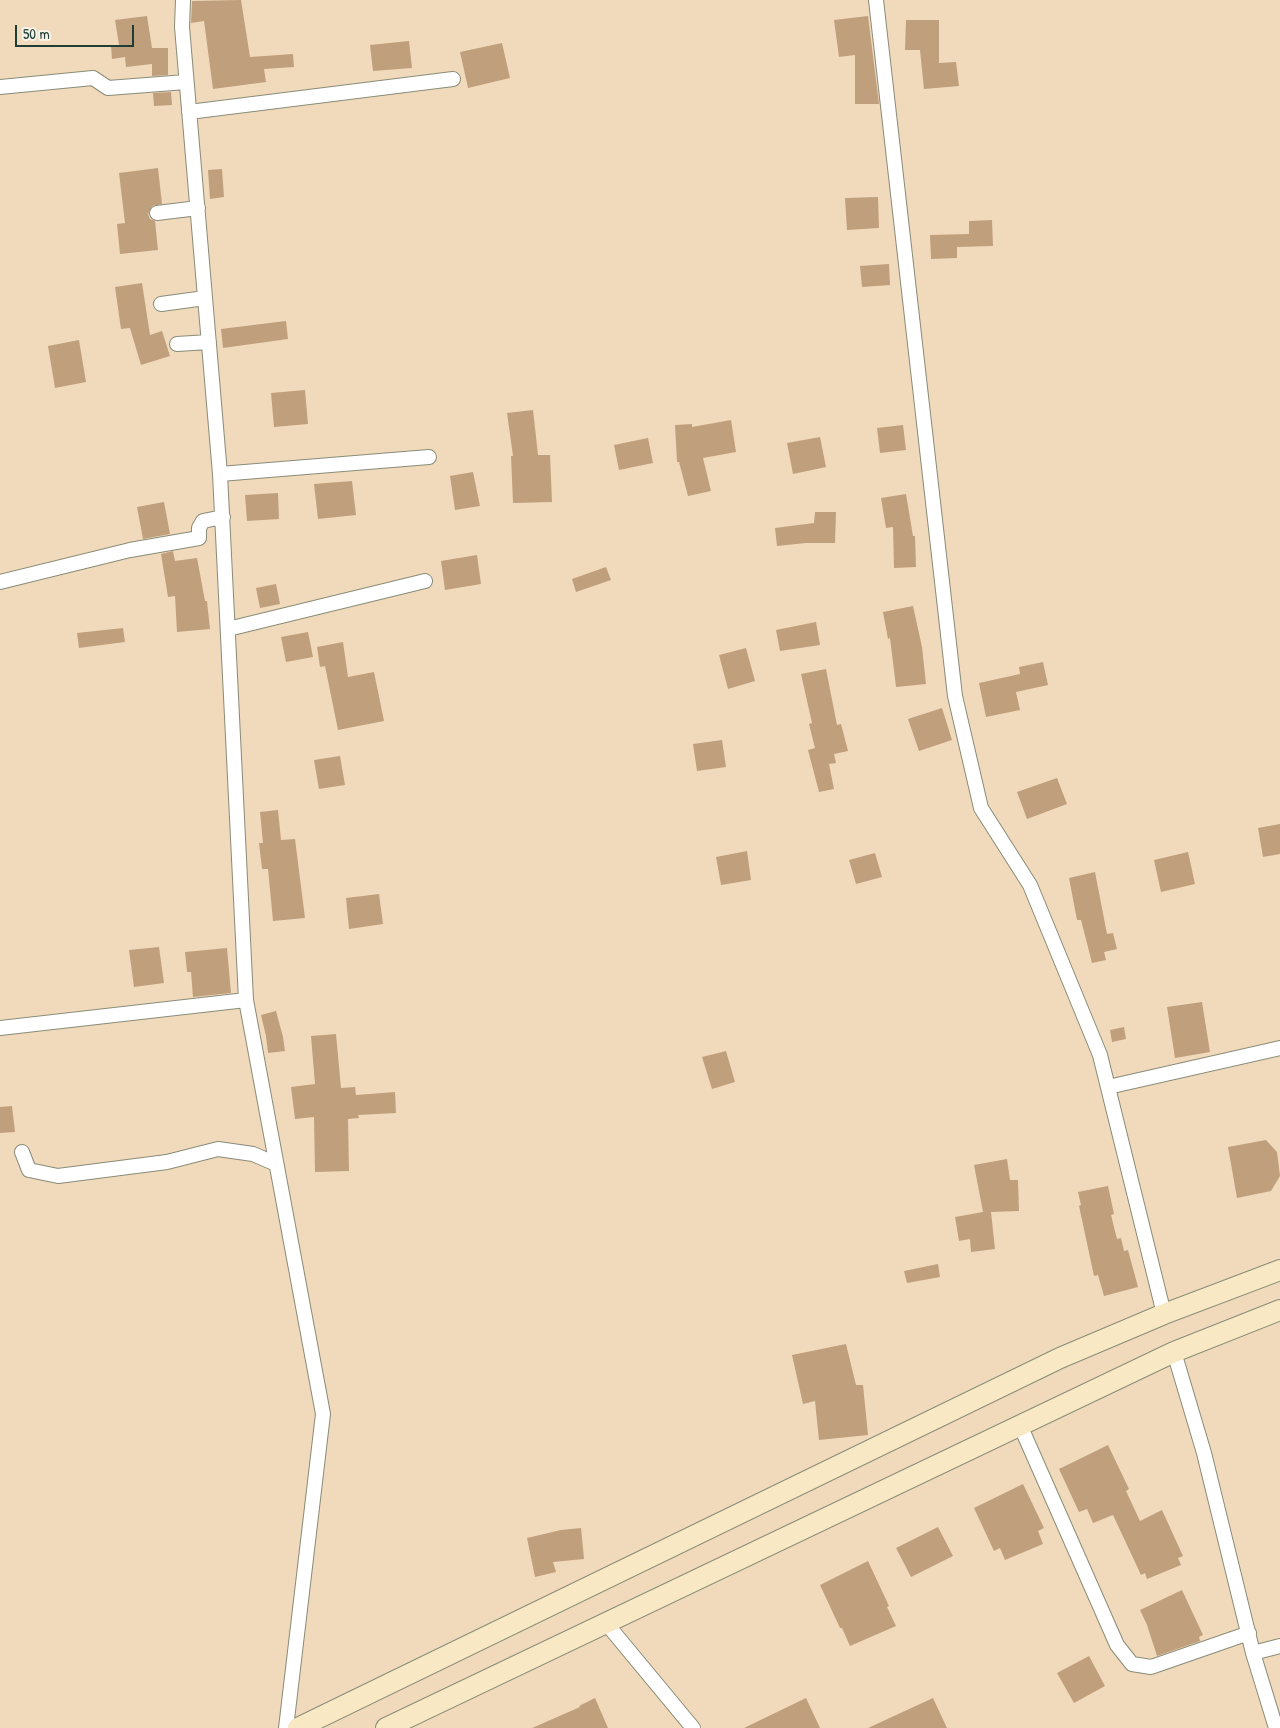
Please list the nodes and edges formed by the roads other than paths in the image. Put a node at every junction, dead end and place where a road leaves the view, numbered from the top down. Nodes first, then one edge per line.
1 (183, 0) edge
2 (876, 0) edge
3 (453, 79) dead end
4 (186, 82) junction
5 (0, 87) edge
6 (189, 112) junction
7 (198, 208) junction
8 (157, 213) dead end
9 (205, 298) junction
10 (161, 304) dead end
11 (209, 342) junction
12 (177, 344) dead end
13 (429, 457) dead end
14 (220, 474) junction
15 (223, 517) junction
16 (425, 581) dead end
17 (0, 582) edge
18 (228, 629) junction
19 (246, 1000) junction
20 (0, 1028) edge
21 (1280, 1048) edge
22 (1108, 1087) junction
23 (22, 1152) dead end
24 (276, 1164) junction
25 (1280, 1270) edge
26 (1280, 1310) edge
27 (1164, 1314) junction
28 (1174, 1352) junction
29 (1020, 1425) junction
30 (606, 1623) junction
31 (1249, 1633) junction
32 (1280, 1646) edge
33 (1253, 1652) junction
34 (286, 1728) edge
35 (298, 1728) edge
36 (386, 1728) edge
37 (693, 1728) edge
38 (1276, 1728) edge

1 - 4 street
2 - 22 street
3 - 6 street
4 - 5 street
4 - 6 street
6 - 7 street
7 - 8 street
7 - 9 street
9 - 10 street
9 - 11 street
11 - 12 street
11 - 14 street
13 - 14 street
14 - 15 street
15 - 17 street
15 - 18 street
16 - 18 street
18 - 19 street
19 - 20 street
19 - 24 street
21 - 22 street
22 - 27 street
23 - 24 street
24 - 34 street
25 - 27 main road
26 - 28 main road
27 - 35 main road
28 - 29 main road
28 - 31 street
29 - 30 main road
29 - 31 street
30 - 36 main road
30 - 37 street
31 - 33 street
32 - 33 street
33 - 38 street

